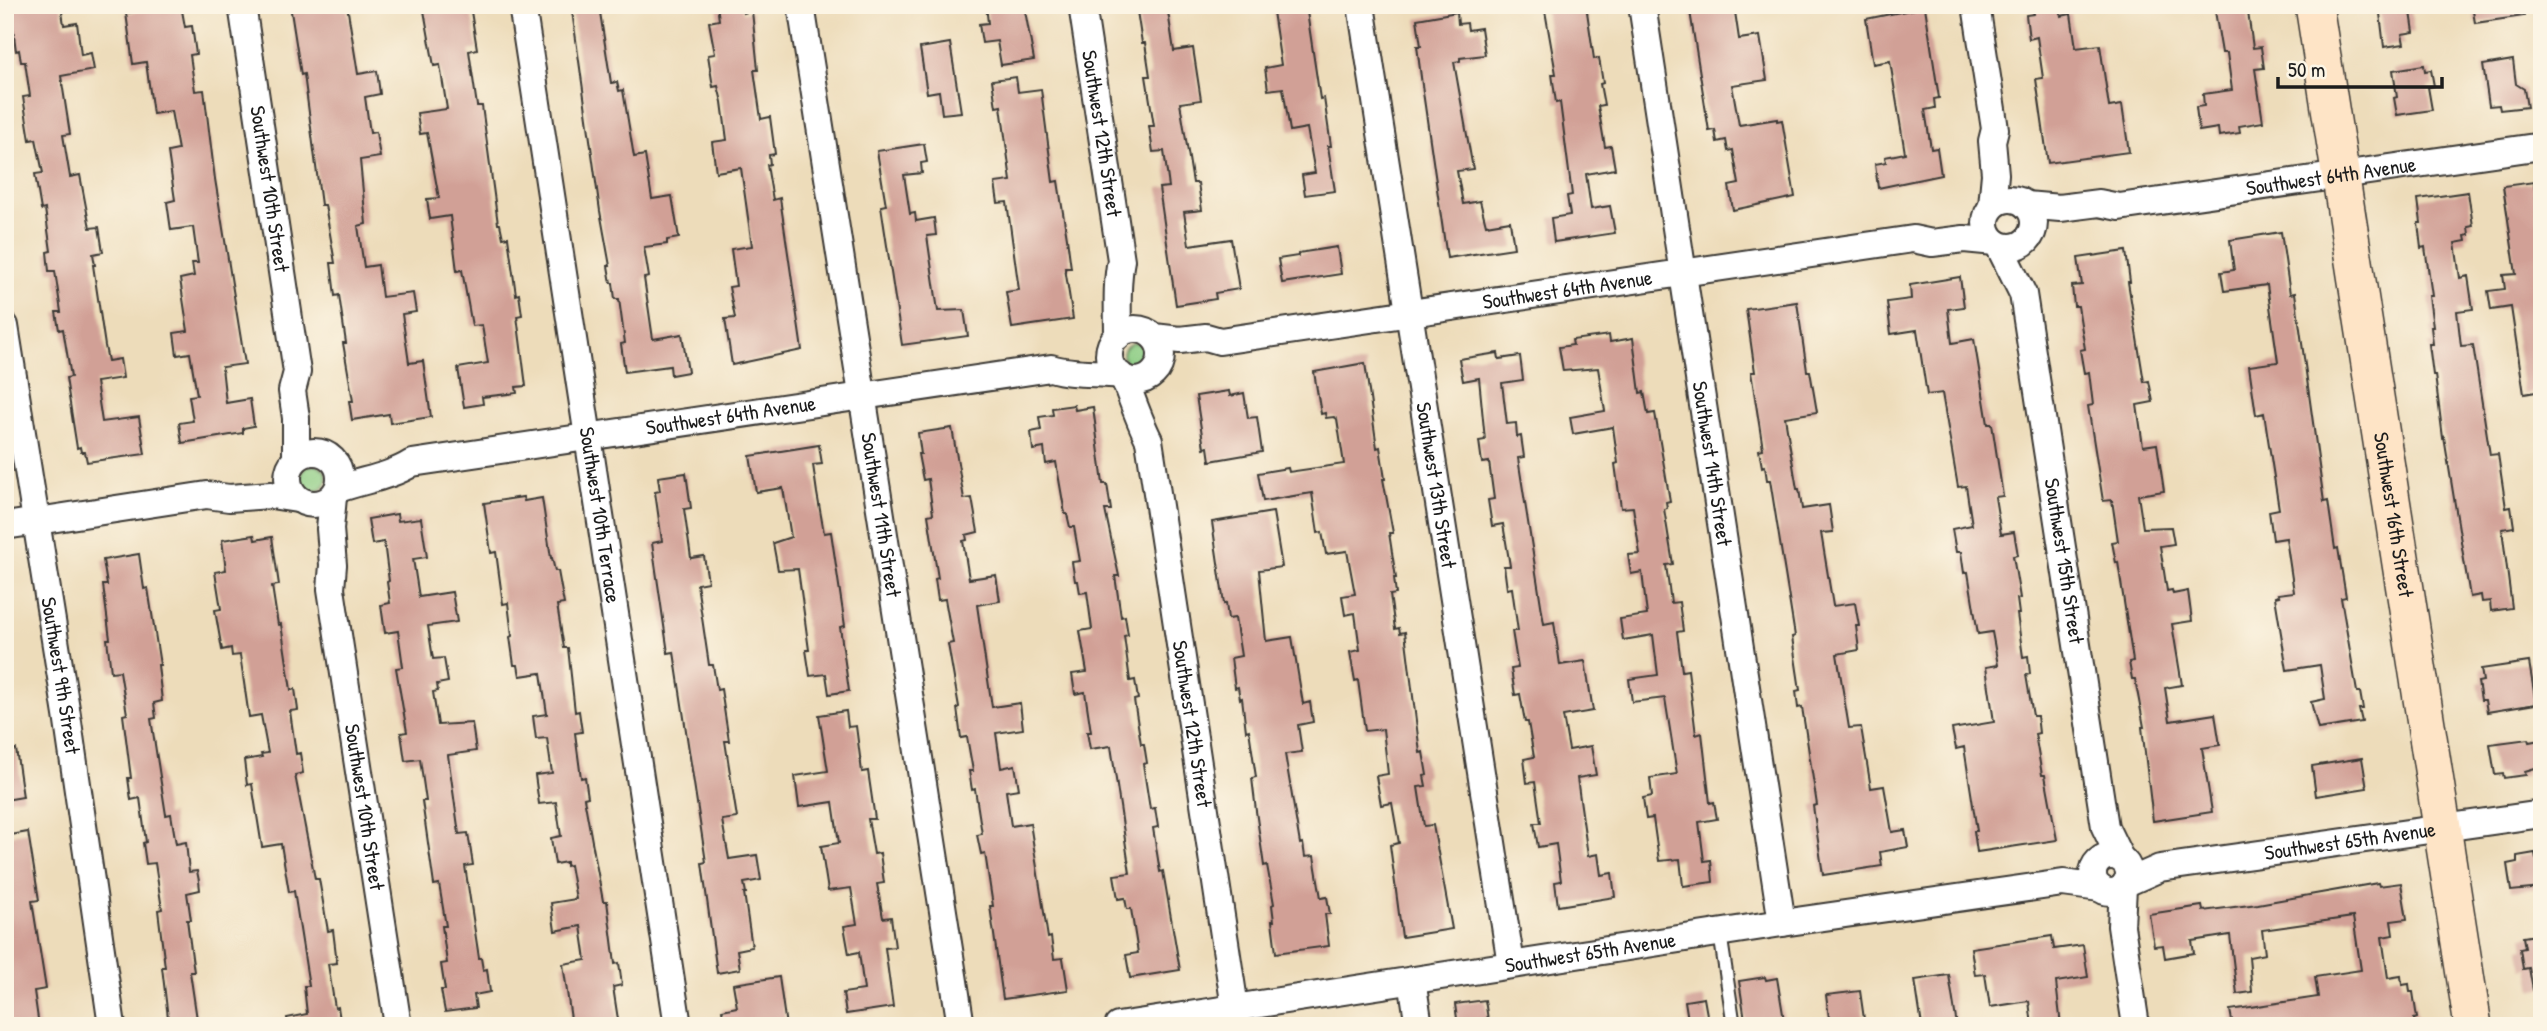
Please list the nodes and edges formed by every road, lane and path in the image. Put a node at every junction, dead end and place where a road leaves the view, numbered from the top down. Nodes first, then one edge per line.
1 (242, 5) edge
2 (522, 5) edge
3 (801, 5) edge
4 (1082, 5) edge
5 (1362, 5) edge
6 (1642, 5) edge
7 (1976, 5) edge
8 (2315, 5) edge
9 (1995, 129) junction
10 (2542, 146) edge
11 (2340, 174) junction
12 (2023, 202) junction
13 (2119, 207) junction
14 (1991, 208) junction
15 (2030, 237) junction
16 (1913, 239) junction
17 (1997, 243) junction
18 (1121, 260) junction
19 (1682, 273) junction
20 (2023, 294) junction
21 (1409, 314) junction
22 (5, 326) edge
23 (1151, 335) junction
24 (1116, 338) junction
25 (1220, 341) junction
26 (1051, 368) junction
27 (1155, 371) junction
28 (297, 372) junction
29 (1122, 376) junction
30 (862, 397) junction
31 (589, 438) junction
32 (1149, 440) junction
33 (330, 457) junction
34 (294, 461) junction
35 (412, 463) junction
36 (335, 493) junction
37 (207, 495) junction
38 (300, 501) junction
39 (35, 520) junction
40 (5, 526) edge
41 (331, 589) junction
42 (2542, 814) edge
43 (2442, 827) junction
44 (2111, 874) junction
45 (1782, 923) junction
46 (1720, 933) junction
47 (1511, 964) junction
48 (1412, 981) junction
49 (1235, 1008) junction
50 (1121, 1025) edge
51 (112, 1026) edge
52 (398, 1026) edge
53 (678, 1026) edge
54 (961, 1026) edge
55 (1419, 1026) edge
56 (1734, 1026) edge
57 (2136, 1026) edge
58 (2473, 1026) edge

1 - 28 street, Southwest 10th Street
2 - 31 street, Southwest 10th Terrace
3 - 30 street, Southwest 11th Street
4 - 18 street, Southwest 12th Street
5 - 21 street, Southwest 13th Street
6 - 19 street, Southwest 14th Street
7 - 9 street
8 - 11 street, Southwest 16th Street
9 - 12 street
9 - 14 street
10 - 11 street, Southwest 64th Avenue
11 - 13 street, Southwest 64th Avenue
11 - 43 street, Southwest 16th Street
12 - 13 street, Southwest 64th Avenue
12 - 14 street
12 - 15 street
13 - 15 street, Southwest 64th Avenue
14 - 16 street, Southwest 64th Avenue
14 - 17 street
15 - 17 street
15 - 20 street, Southwest 15th Street
16 - 17 street, Southwest 64th Avenue
16 - 19 street, Southwest 64th Avenue
17 - 20 street, Southwest 15th Street
18 - 23 street, Southwest 12th Street
18 - 24 street, Southwest 12th Street
19 - 21 street, Southwest 64th Avenue
19 - 45 street, Southwest 14th Street
20 - 44 street, Southwest 15th Street
21 - 25 street, Southwest 64th Avenue
21 - 47 street, Southwest 13th Street
22 - 39 street, Southwest 9th Street
23 - 24 street
23 - 25 street, Southwest 64th Avenue
23 - 27 street
24 - 26 street, Southwest 64th Avenue
24 - 29 street
25 - 27 street, Southwest 64th Avenue
26 - 29 street, Southwest 64th Avenue
26 - 30 street, Southwest 64th Avenue
27 - 29 street
27 - 32 street, Southwest 12th Street
28 - 33 street, Southwest 10th Street
28 - 34 street, Southwest 10th Street
29 - 32 street, Southwest 12th Street
30 - 31 street, Southwest 64th Avenue
30 - 54 street, Southwest 11th Street
31 - 35 street, Southwest 64th Avenue
31 - 53 street, Southwest 10th Terrace
32 - 49 street, Southwest 12th Street
33 - 34 street
33 - 35 street, Southwest 64th Avenue
33 - 36 street
34 - 37 street
34 - 38 street
35 - 36 street, Southwest 64th Avenue
36 - 38 street
36 - 41 street, Southwest 10th Street
37 - 38 street
37 - 39 street
38 - 41 street, Southwest 10th Street
39 - 40 street
39 - 51 street, Southwest 9th Street
41 - 52 street, Southwest 10th Street
42 - 43 street, Southwest 65th Avenue
43 - 44 street, Southwest 65th Avenue
43 - 58 street, Southwest 16th Street
44 - 45 street, Southwest 65th Avenue
44 - 57 street, Southwest 15th Street
45 - 46 street, Southwest 65th Avenue
46 - 47 street, Southwest 65th Avenue
46 - 56 lane
47 - 48 street, Southwest 65th Avenue
48 - 49 street, Southwest 65th Avenue
48 - 55 street
49 - 50 street, Southwest 65th Avenue

